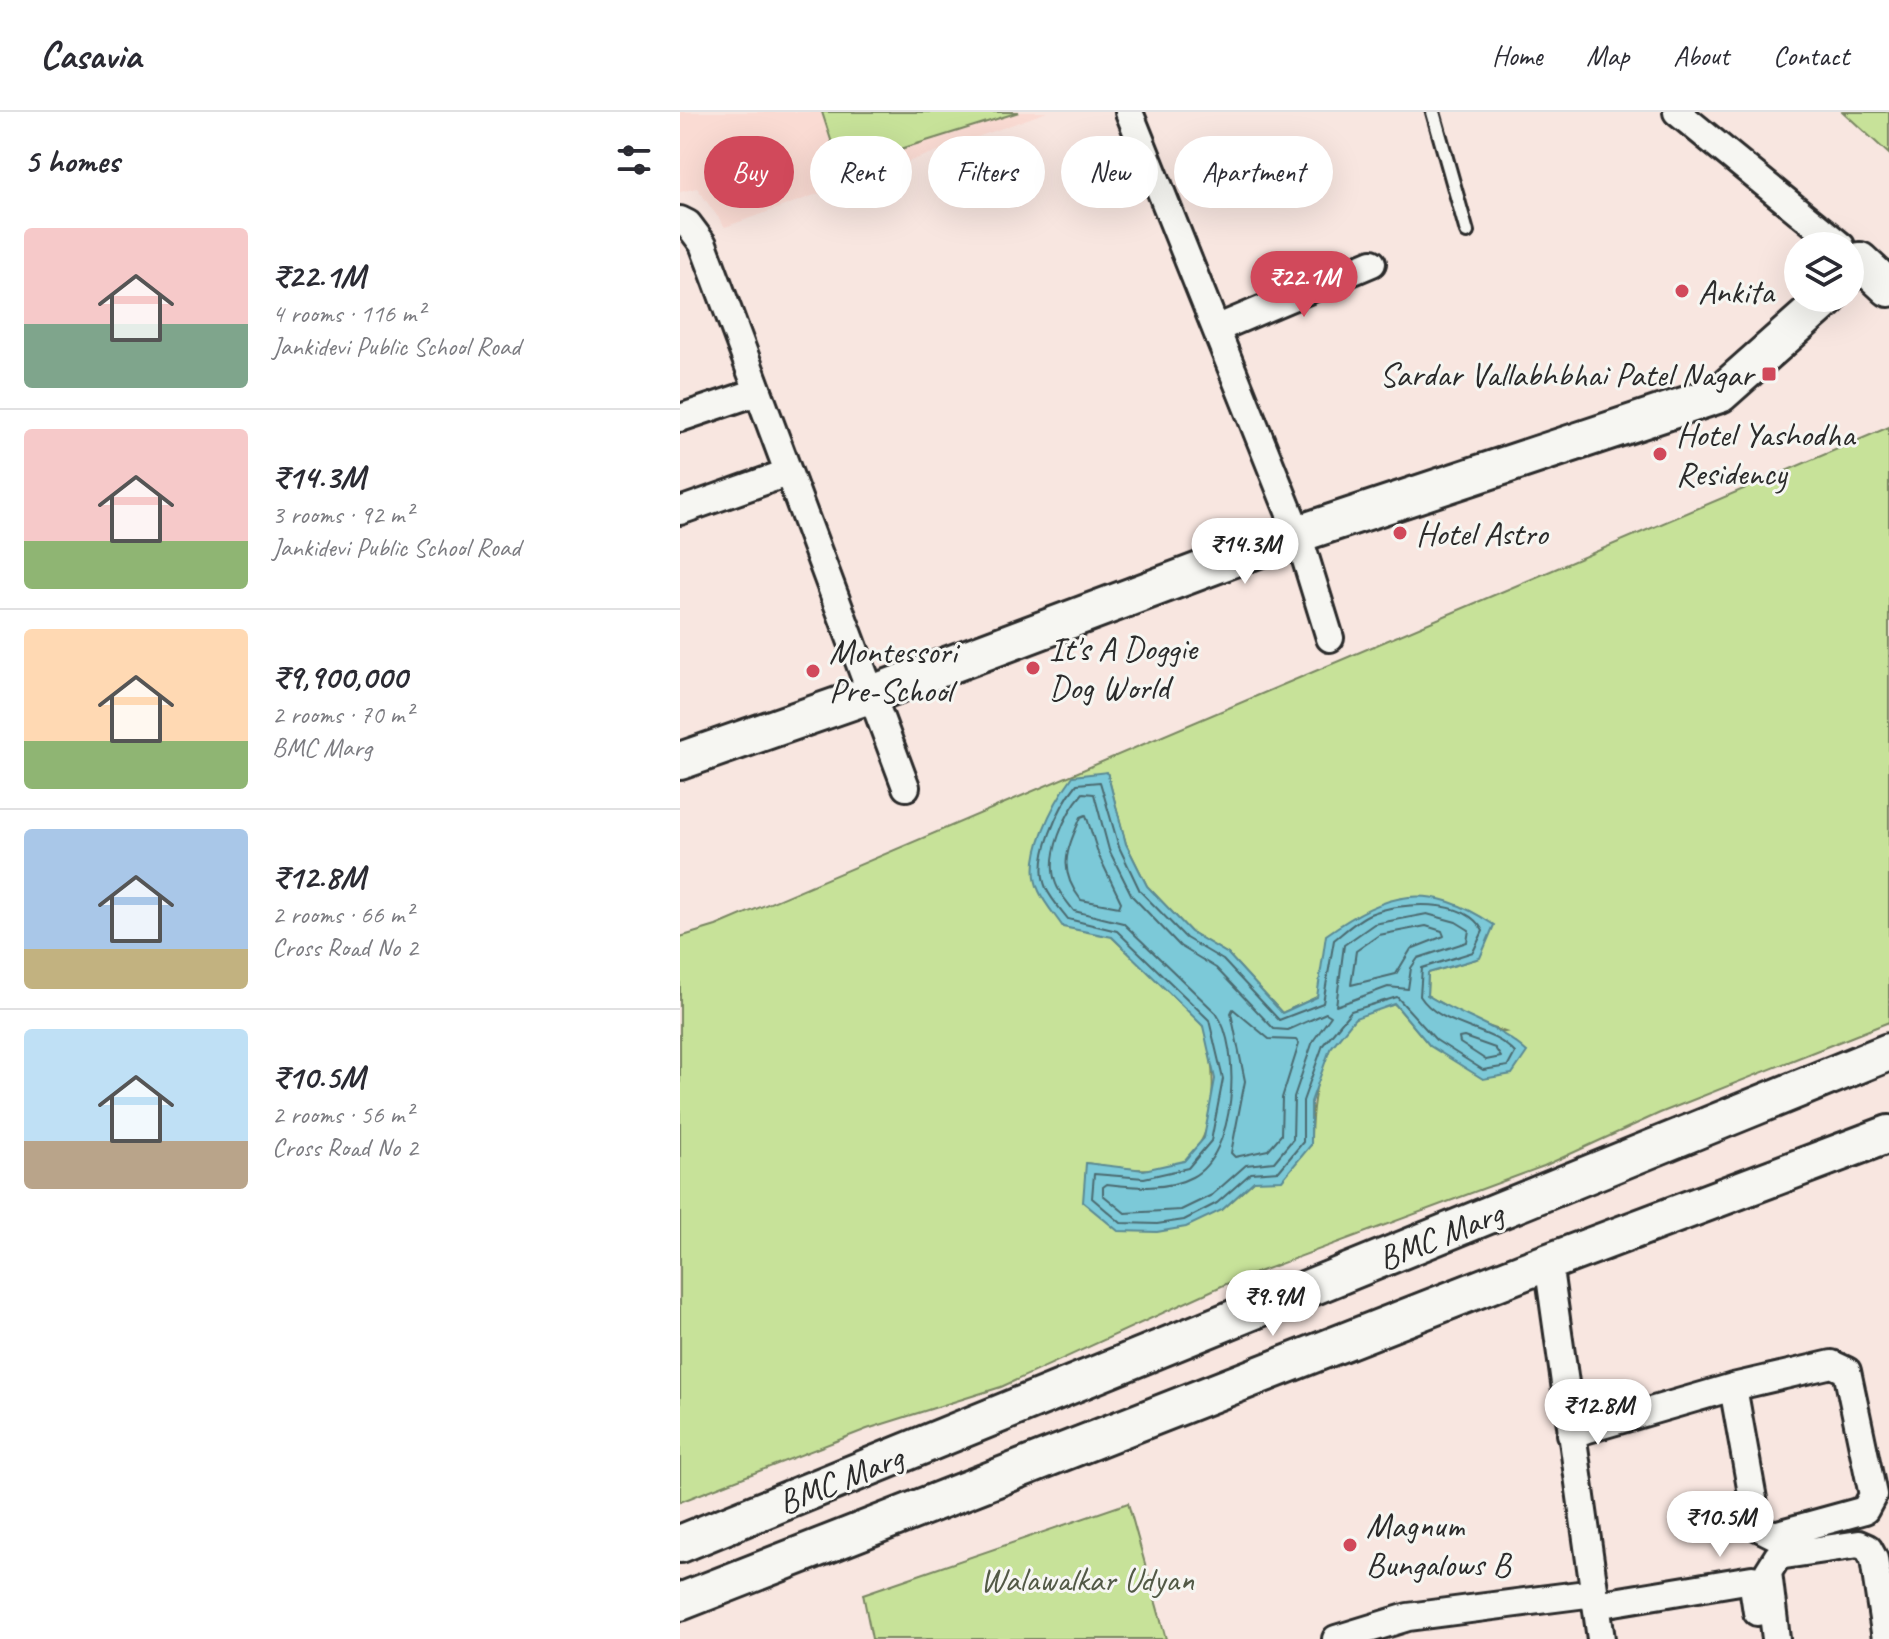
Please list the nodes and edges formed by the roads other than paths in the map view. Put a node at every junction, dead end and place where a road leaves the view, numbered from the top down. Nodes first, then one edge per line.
1 (1129, 112) edge
2 (1433, 112) edge
3 (1677, 112) edge
4 (680, 220) edge
5 (1467, 232) dead end
6 (1819, 232) edge
7 (1372, 263) dead end
8 (1864, 269) edge
9 (1889, 288) edge
10 (1812, 312) edge
11 (1216, 329) junction
12 (757, 392) junction
13 (680, 418) edge
14 (787, 473) junction
15 (680, 511) edge
16 (1298, 534) junction
17 (1330, 638) dead end
18 (872, 694) junction
19 (680, 761) edge
20 (906, 787) dead end
21 (1889, 1052) edge
22 (1889, 1134) edge
23 (1548, 1262) junction
24 (1733, 1387) junction
25 (1571, 1434) junction
26 (680, 1544) edge
27 (1595, 1599) junction
28 (680, 1602) edge
29 (1336, 1639) edge
30 (1601, 1639) edge
31 (1762, 1639) edge
32 (1776, 1639) edge
33 (1886, 1639) edge

1 - 11 street
2 - 5 lane
3 - 6 street
4 - 12 street
7 - 11 street
8 - 9 street
10 - 16 street
11 - 16 street
12 - 13 street
12 - 14 street
14 - 15 street
14 - 18 street
16 - 17 street
16 - 18 street
18 - 19 street
18 - 20 street
21 - 26 street, BMC Marg
22 - 23 street, BMC Marg
23 - 25 street
23 - 28 street, BMC Marg
24 - 24 street
24 - 25 street
25 - 27 street
27 - 29 street
27 - 30 street
27 - 31 street
32 - 33 street

